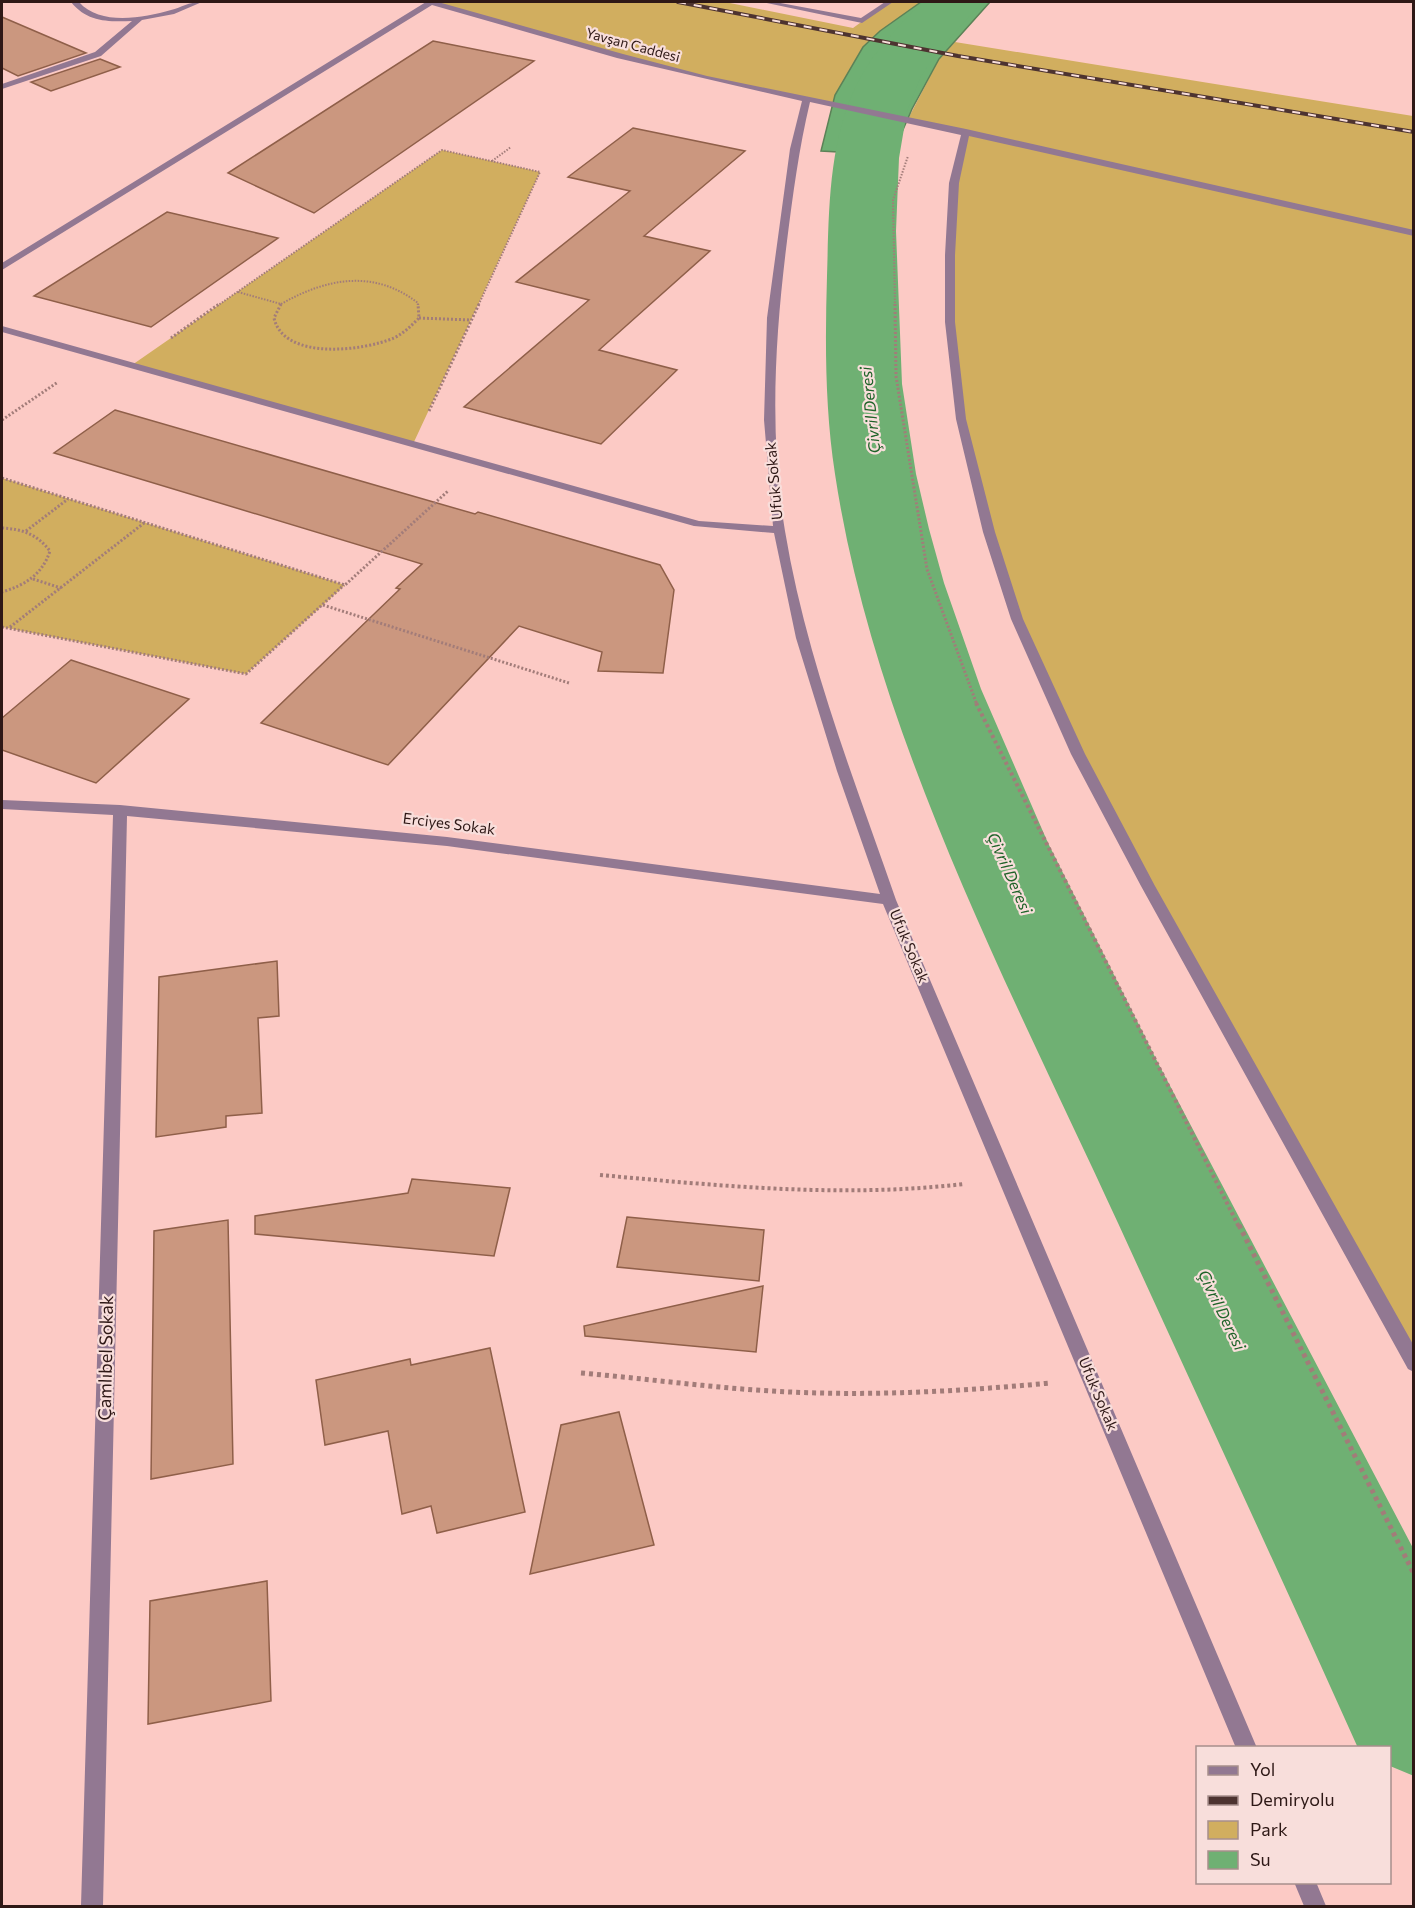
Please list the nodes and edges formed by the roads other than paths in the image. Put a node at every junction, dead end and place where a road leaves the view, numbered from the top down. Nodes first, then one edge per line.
1 (75, 2) edge
2 (198, 2) edge
3 (431, 2) edge
4 (766, 2) edge
5 (889, 2) edge
6 (140, 18) junction
7 (2, 87) edge
8 (806, 100) junction
9 (966, 132) junction
10 (1410, 232) edge
11 (2, 267) edge
12 (2, 329) edge
13 (778, 530) junction
14 (2, 804) edge
15 (120, 810) junction
16 (889, 900) junction
17 (1413, 1364) edge
18 (1246, 1746) edge
19 (1306, 1884) edge
20 (92, 1906) edge
21 (1315, 1906) edge

1 - 6 street
2 - 6 street
3 - 8 street, Yavşan Caddesi
3 - 11 street
4 - 5 street
6 - 7 street
8 - 9 street, Yavşan Caddesi
8 - 13 street, Ufuk Sokak
9 - 10 street, Yavşan Caddesi
9 - 17 street
12 - 13 street
13 - 16 street, Ufuk Sokak
14 - 15 street, Erciyes Sokak
15 - 16 street, Erciyes Sokak
15 - 20 street, Çamlıbel Sokak
16 - 18 street, Ufuk Sokak
19 - 21 street

